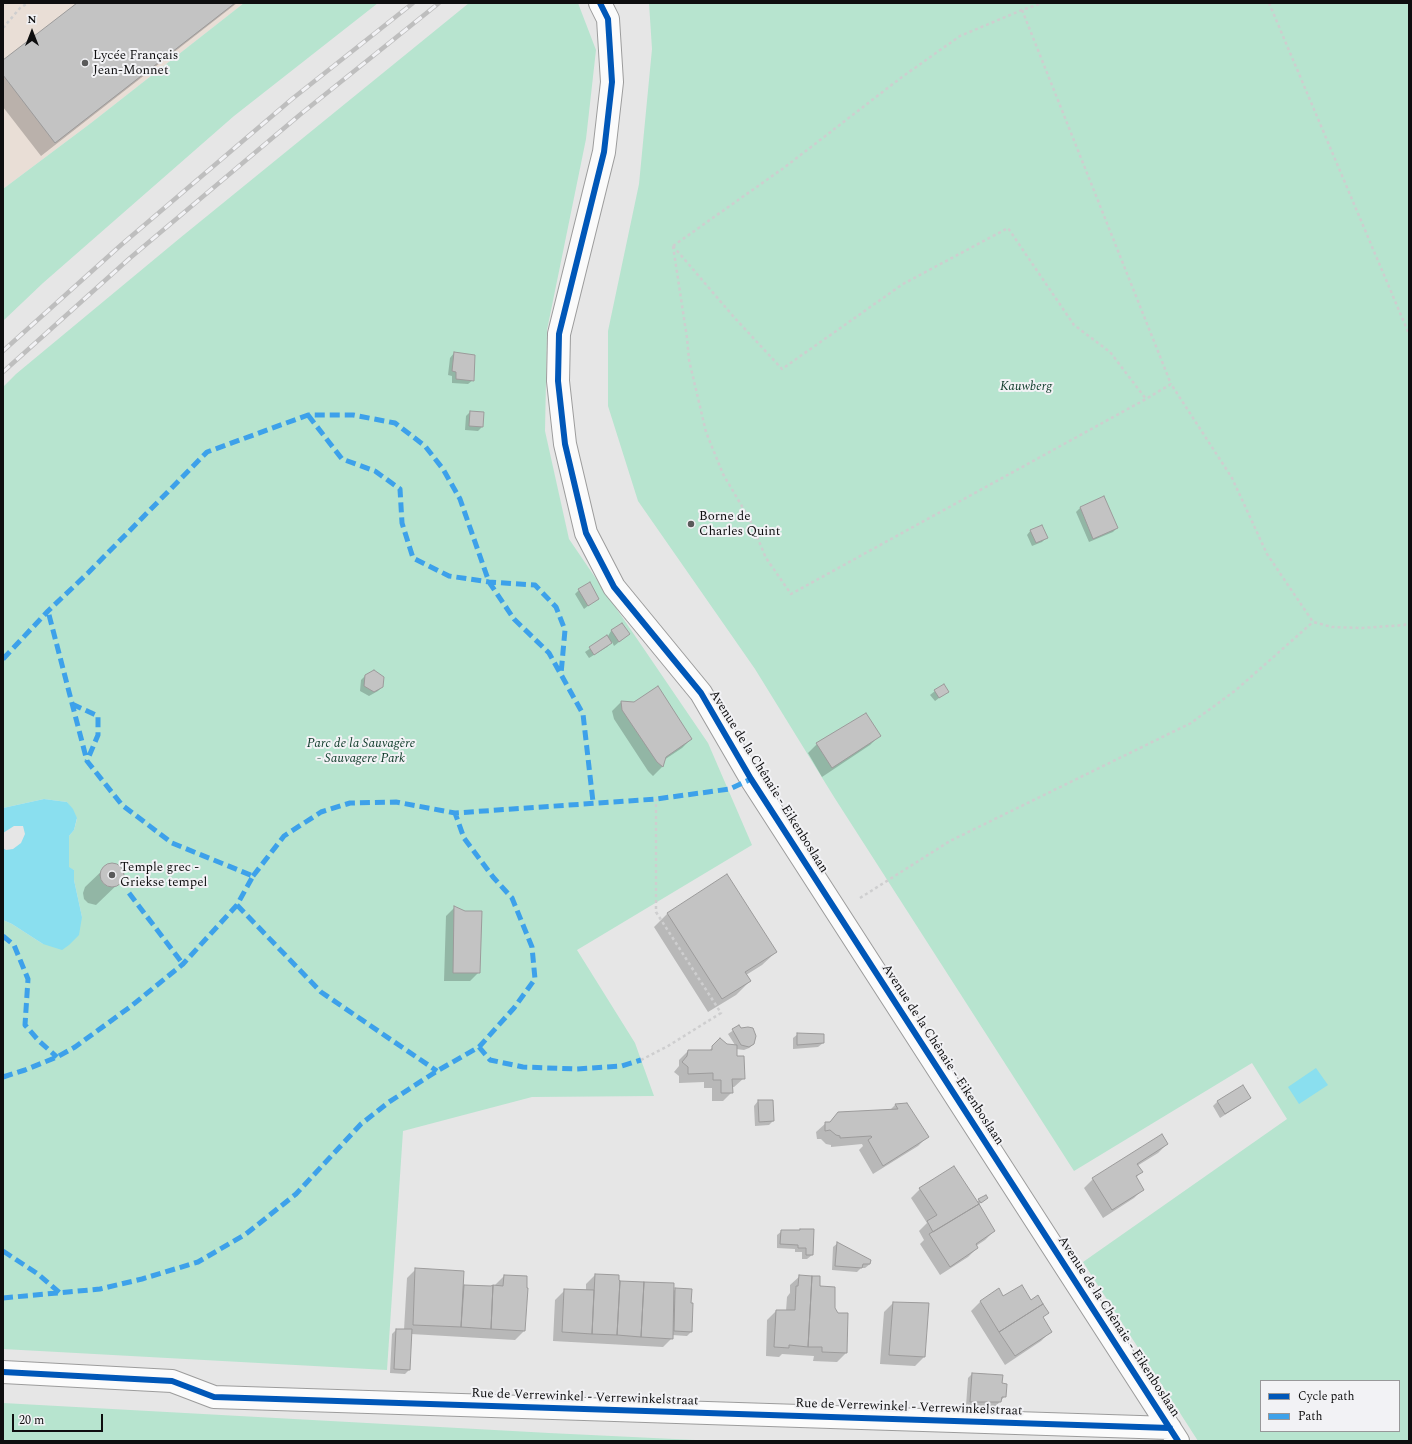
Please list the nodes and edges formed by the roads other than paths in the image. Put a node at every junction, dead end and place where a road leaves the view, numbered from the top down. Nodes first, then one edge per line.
1 (604, 11) edge
2 (3, 1372) edge
3 (1174, 1434) edge

1 - 3 street, Avenue de la Chênaie - Eikenboslaan
2 - 3 street, Rue de Verrewinkel - Verrewinkelstraat

